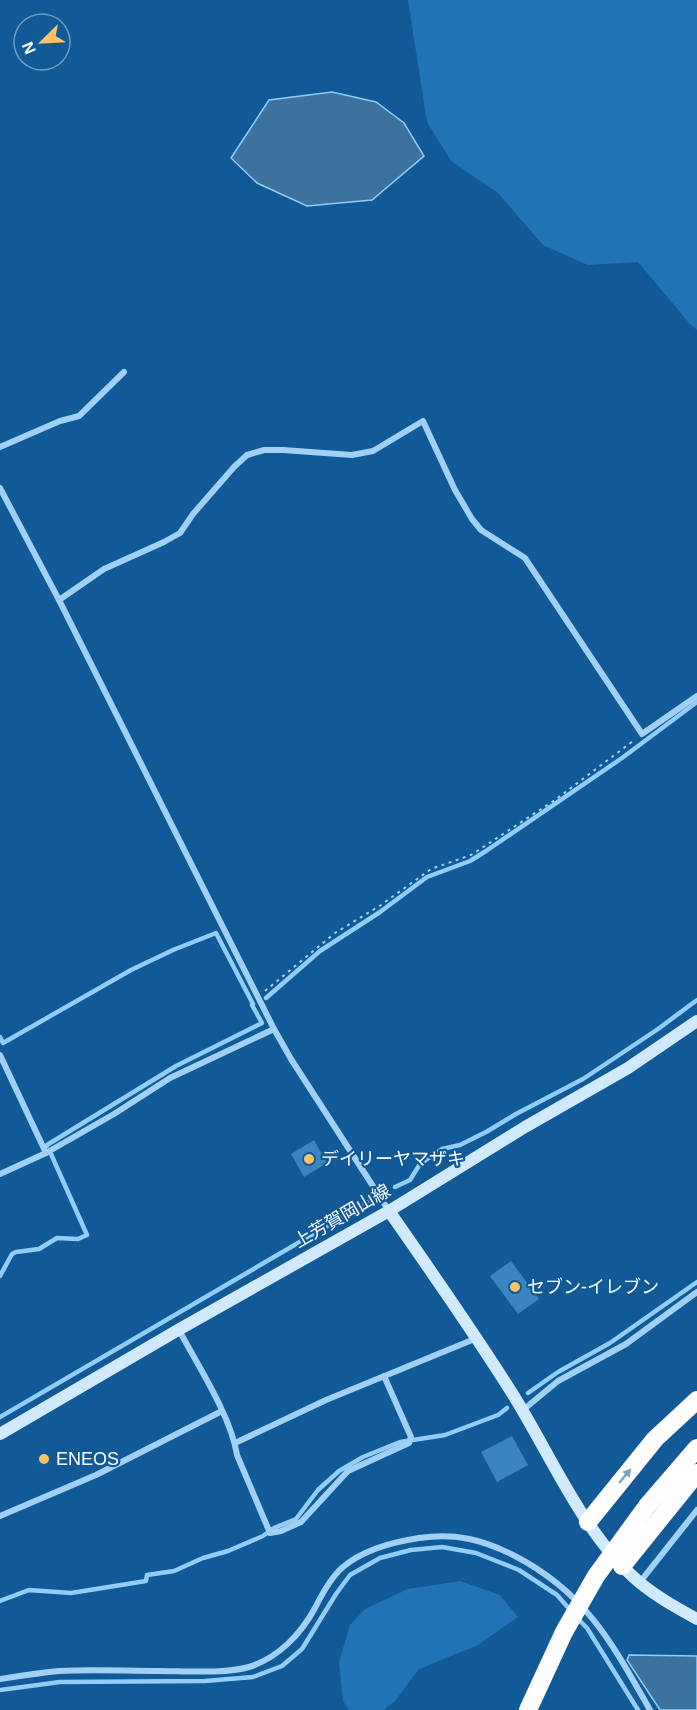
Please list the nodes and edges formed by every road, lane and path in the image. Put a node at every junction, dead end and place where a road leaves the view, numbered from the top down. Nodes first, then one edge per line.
1 (124, 372) dead end
2 (0, 447) edge
3 (0, 488) edge
4 (58, 600) junction
5 (697, 696) edge
6 (642, 734) junction
7 (258, 997) junction
8 (697, 1021) edge
9 (274, 1029) junction
10 (0, 1055) edge
11 (46, 1153) junction
12 (0, 1174) edge
13 (389, 1211) junction
14 (697, 1292) edge
15 (178, 1330) junction
16 (477, 1338) junction
17 (384, 1376) junction
18 (697, 1400) edge
19 (523, 1410) junction
20 (222, 1411) junction
21 (0, 1434) edge
22 (235, 1443) junction
23 (697, 1448) edge
24 (697, 1473) edge
25 (697, 1510) edge
26 (0, 1516) edge
27 (588, 1522) junction
28 (622, 1566) junction
29 (640, 1582) junction
30 (697, 1619) edge
31 (0, 1679) edge
32 (528, 1710) edge
33 (650, 1710) edge

1 - 2 street
3 - 4 street
4 - 6 street
4 - 7 street
5 - 6 street
6 - 7 path
7 - 9 street
8 - 13 main road, 上芳賀岡山線
9 - 11 street
9 - 13 street
10 - 11 street
11 - 12 street
13 - 15 main road, 上芳賀岡山線
13 - 16 main road
14 - 19 street
15 - 20 street
15 - 21 main road, 上芳賀岡山線
16 - 17 street
16 - 19 main road
17 - 22 street
17 - 22 street
27 -> 18 highway
19 - 27 main road
20 - 22 street
20 - 26 street
23 - 32 highway
24 - 28 highway
25 - 29 street
27 - 28 main road
28 - 29 main road
29 - 30 main road
31 - 33 street

